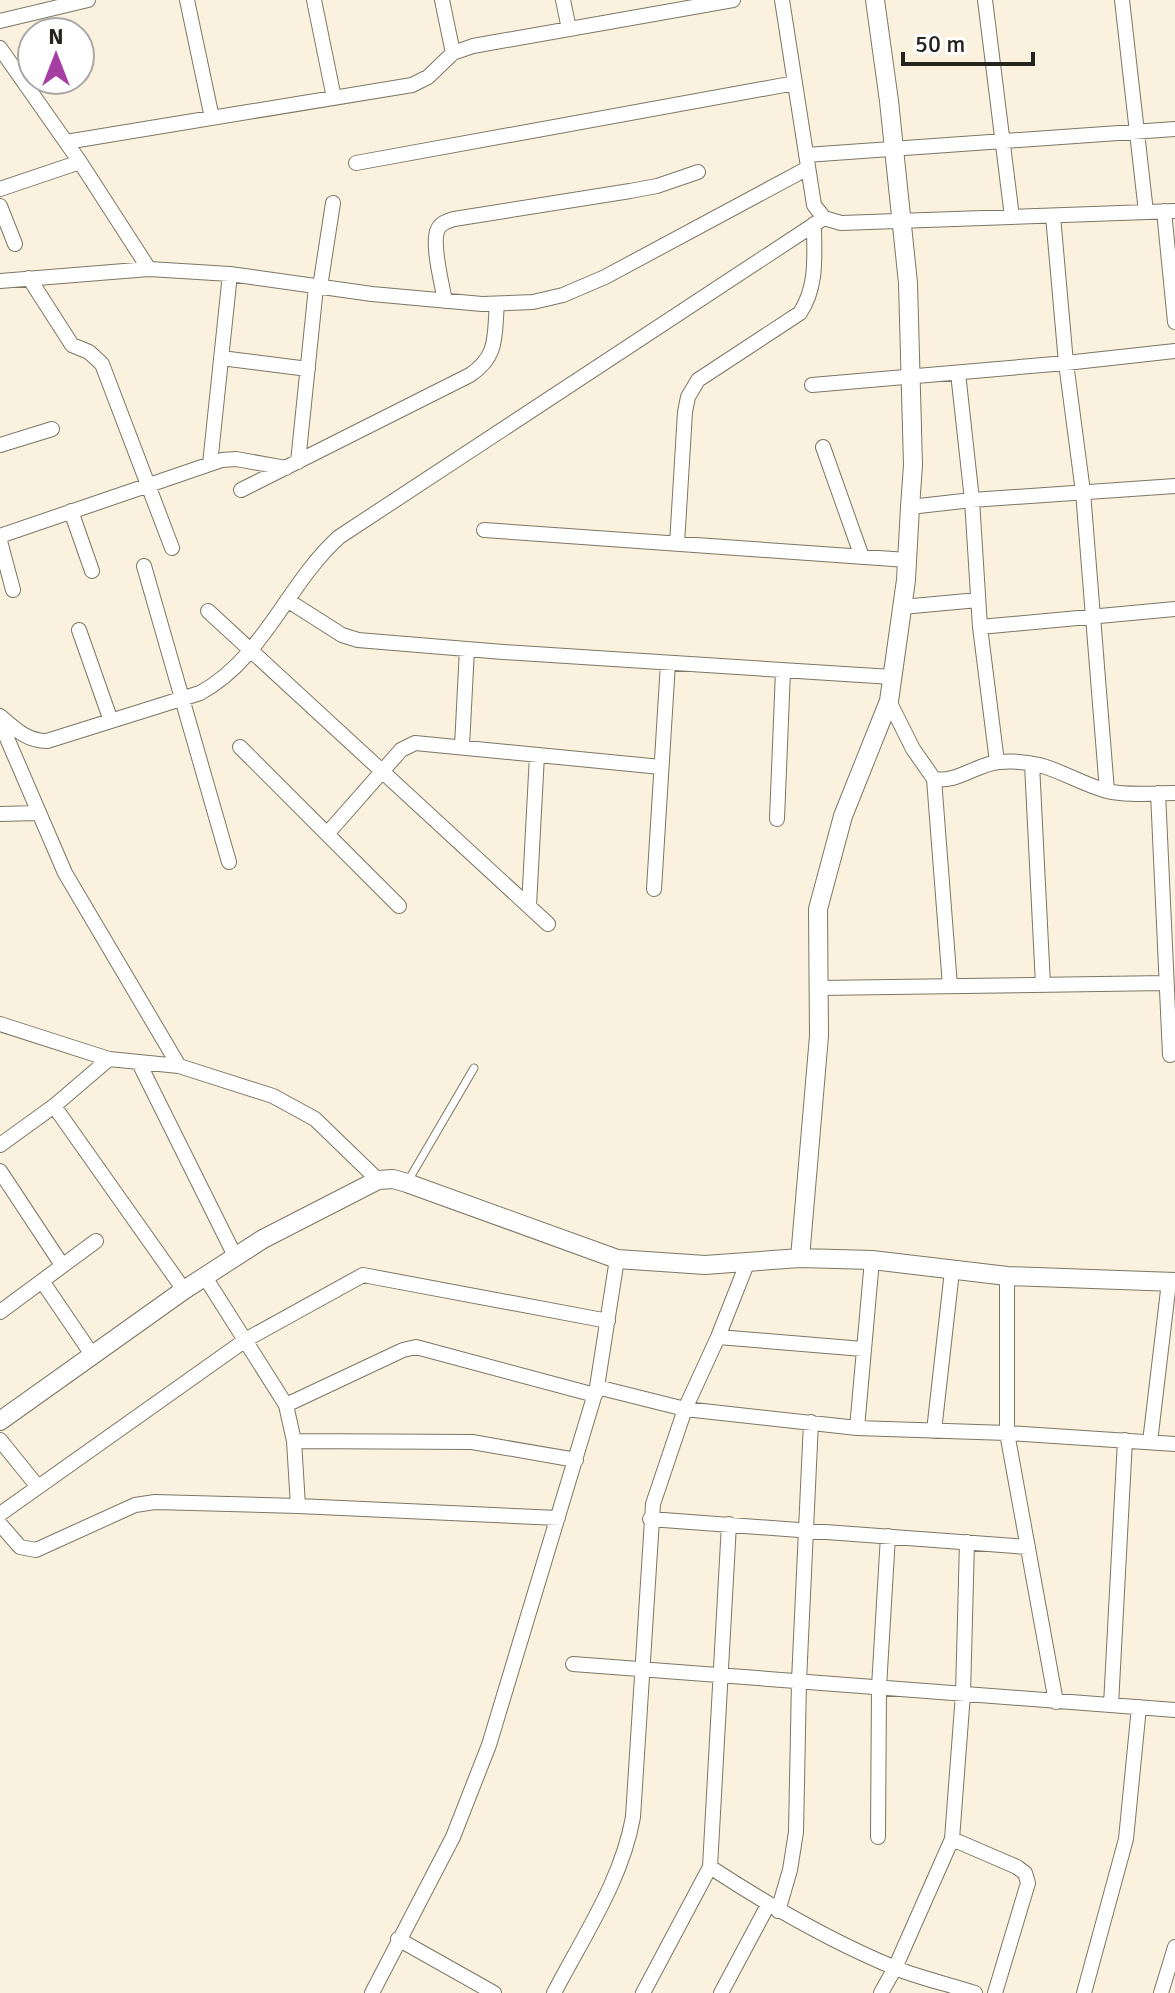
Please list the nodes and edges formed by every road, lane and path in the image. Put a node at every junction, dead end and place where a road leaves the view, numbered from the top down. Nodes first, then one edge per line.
1 (88, 0) edge
2 (187, 0) edge
3 (314, 0) edge
4 (442, 0) edge
5 (563, 0) edge
6 (733, 0) edge
7 (782, 0) edge
8 (875, 0) edge
9 (985, 0) edge
10 (1122, 0) edge
11 (0, 21) edge
12 (569, 29) junction
13 (0, 48) edge
14 (453, 53) junction
15 (795, 83) junction
16 (334, 98) junction
17 (212, 118) junction
18 (1175, 129) edge
19 (1137, 132) junction
20 (1002, 141) junction
21 (66, 142) junction
22 (894, 149) junction
23 (80, 162) junction
24 (807, 162) junction
25 (356, 163) dead end
26 (698, 172) dead end
27 (0, 189) edge
28 (333, 203) dead end
29 (0, 206) edge
30 (1170, 211) edge
31 (1146, 212) junction
32 (1053, 216) junction
33 (1012, 217) junction
34 (902, 220) junction
35 (819, 221) junction
36 (15, 244) dead end
37 (149, 269) junction
38 (230, 274) junction
39 (29, 278) junction
40 (0, 281) edge
41 (318, 287) junction
42 (445, 301) junction
43 (497, 304) junction
44 (1175, 322) edge
45 (1175, 351) edge
46 (221, 358) junction
47 (1066, 363) junction
48 (308, 369) junction
49 (958, 373) junction
50 (911, 377) junction
51 (812, 385) dead end
52 (52, 429) dead end
53 (0, 445) edge
54 (823, 447) dead end
55 (210, 464) junction
56 (292, 465) junction
57 (147, 485) junction
58 (1175, 486) edge
59 (241, 490) dead end
60 (1083, 492) junction
61 (972, 500) junction
62 (910, 507) junction
63 (71, 511) junction
64 (484, 530) dead end
65 (0, 539) edge
66 (677, 544) junction
67 (172, 548) dead end
68 (862, 557) junction
69 (907, 560) junction
70 (144, 566) dead end
71 (92, 571) dead end
72 (13, 590) dead end
73 (287, 600) junction
74 (978, 600) junction
75 (902, 607) junction
76 (1175, 609) edge
77 (208, 611) dead end
78 (1093, 618) junction
79 (980, 627) junction
80 (79, 630) dead end
81 (252, 649) junction
82 (467, 649) junction
83 (668, 663) junction
84 (783, 671) junction
85 (892, 677) junction
86 (182, 699) junction
87 (889, 701) junction
88 (0, 716) edge
89 (111, 721) junction
90 (0, 722) edge
91 (462, 746) junction
92 (240, 747) dead end
93 (537, 755) junction
94 (997, 762) junction
95 (1032, 764) junction
96 (661, 767) junction
97 (382, 770) junction
98 (934, 779) junction
99 (1107, 791) junction
100 (1158, 793) junction
101 (1175, 793) edge
102 (37, 813) junction
103 (0, 814) edge
104 (777, 819) dead end
105 (327, 834) junction
106 (229, 862) dead end
107 (654, 889) dead end
108 (1168, 900) edge
109 (399, 906) dead end
110 (529, 906) junction
111 (548, 924) dead end
112 (1166, 983) junction
113 (1043, 985) junction
114 (950, 986) junction
115 (819, 988) junction
116 (1, 1026) edge
117 (1170, 1055) dead end
118 (109, 1059) junction
119 (139, 1063) junction
120 (179, 1066) junction
121 (474, 1068) dead end
122 (54, 1106) junction
123 (0, 1145) edge
124 (0, 1171) edge
125 (378, 1180) junction
126 (407, 1183) junction
127 (96, 1241) dead end
128 (236, 1258) junction
129 (800, 1258) junction
130 (617, 1259) junction
131 (872, 1260) junction
132 (748, 1261) junction
133 (62, 1265) junction
134 (952, 1271) junction
135 (1007, 1276) junction
136 (205, 1277) junction
137 (42, 1281) junction
138 (1172, 1282) edge
139 (184, 1290) junction
140 (0, 1312) edge
141 (608, 1321) junction
142 (718, 1337) junction
143 (247, 1339) junction
144 (863, 1349) junction
145 (93, 1356) junction
146 (596, 1391) junction
147 (286, 1405) junction
148 (685, 1409) junction
149 (0, 1421) edge
150 (811, 1422) junction
151 (857, 1428) junction
152 (934, 1431) junction
153 (1007, 1433) junction
154 (0, 1440) edge
155 (1125, 1440) junction
156 (294, 1441) junction
157 (1150, 1442) junction
158 (1175, 1444) edge
159 (576, 1460) junction
160 (38, 1487) junction
161 (298, 1506) junction
162 (0, 1514) edge
163 (558, 1518) junction
164 (650, 1519) junction
165 (0, 1524) edge
166 (729, 1524) junction
167 (807, 1529) junction
168 (888, 1536) junction
169 (967, 1542) junction
170 (1028, 1547) junction
171 (573, 1664) dead end
172 (641, 1670) junction
173 (719, 1676) junction
174 (799, 1681) junction
175 (879, 1687) junction
176 (963, 1694) junction
177 (1056, 1702) junction
178 (1111, 1705) junction
179 (1139, 1707) junction
180 (1175, 1710) edge
181 (878, 1837) dead end
182 (952, 1839) junction
183 (710, 1867) junction
184 (773, 1908) junction
185 (398, 1939) junction
186 (1175, 1947) edge
187 (895, 1968) junction
188 (372, 1993) edge
189 (494, 1993) edge
190 (554, 1993) edge
191 (643, 1993) edge
192 (721, 1993) edge
193 (881, 1993) edge
194 (975, 1993) edge
195 (995, 1993) edge
196 (1084, 1993) edge
197 (1161, 1993) edge

1 - 11 street
2 - 17 street
3 - 16 street
4 - 14 street
5 - 12 street
6 - 12 street
7 - 15 street
8 - 22 street
9 - 20 street
10 - 19 street
12 - 14 street
13 - 21 street
14 - 16 street
15 - 24 street
15 - 25 street
16 - 17 street
17 - 21 street
18 - 19 street
19 - 20 street
19 - 31 street
20 - 22 street
20 - 33 street
21 - 23 street
22 - 24 street
22 - 34 street
23 - 27 street
23 - 37 street
24 - 35 street
24 - 43 street
26 - 42 street
28 - 41 street
29 - 36 street
30 - 31 street
30 - 44 street
31 - 32 street
32 - 33 street
32 - 47 street
33 - 34 street
34 - 35 street
34 - 50 street
35 - 66 street
35 - 73 street
37 - 38 street
37 - 39 street
38 - 41 street
38 - 46 street
39 - 40 street
39 - 57 street
41 - 42 street
41 - 48 street
42 - 43 street
43 - 56 street
45 - 47 street
46 - 48 street
46 - 55 street
47 - 49 street
47 - 60 street
48 - 56 street
49 - 50 street
49 - 61 street
50 - 51 street
50 - 62 street
52 - 53 street
54 - 68 street
55 - 56 street
55 - 57 street
56 - 59 street
57 - 63 street
57 - 67 street
58 - 60 street
60 - 61 street
60 - 78 street
61 - 62 street
61 - 74 street
62 - 69 street
63 - 65 street
63 - 71 street
64 - 66 street
65 - 72 street
66 - 68 street
68 - 69 street
69 - 75 street
70 - 86 street
73 - 81 street
73 - 82 street
74 - 75 street
74 - 79 street
75 - 85 street
76 - 78 street
77 - 81 street
78 - 79 street
78 - 99 street
79 - 94 street
80 - 89 street
81 - 86 street
81 - 97 street
82 - 83 street
82 - 91 street
83 - 84 street
83 - 96 street
84 - 85 street
84 - 104 street
85 - 87 street
86 - 89 street
86 - 106 street
87 - 98 street
87 - 115 street
88 - 89 street
90 - 102 street
91 - 93 street
91 - 97 street
92 - 105 street
93 - 96 street
93 - 110 street
94 - 95 street
94 - 98 street
95 - 99 street
95 - 113 street
96 - 107 street
97 - 105 street
97 - 110 street
98 - 114 street
99 - 100 street
100 - 101 street
100 - 108 street
102 - 103 street
102 - 120 street
105 - 109 street
108 - 112 street
110 - 111 street
112 - 113 street
112 - 117 street
113 - 114 street
114 - 115 street
115 - 129 street
116 - 118 street
118 - 119 street
118 - 122 street
119 - 120 street
119 - 128 street
120 - 125 street
121 - 126 lane
122 - 123 street
122 - 139 street
124 - 133 street
125 - 126 street
125 - 128 street
126 - 130 street
127 - 133 street
128 - 136 street
129 - 131 street
129 - 132 street
130 - 132 street
130 - 141 street
131 - 134 street
131 - 144 street
132 - 142 street
133 - 137 street
134 - 135 street
134 - 152 street
135 - 138 street
135 - 153 street
136 - 139 street
136 - 143 street
137 - 140 street
137 - 145 street
138 - 157 street
139 - 145 street
141 - 143 street
141 - 146 street
142 - 144 street
142 - 148 street
143 - 147 street
143 - 160 street
144 - 151 street
145 - 149 street
146 - 147 street
146 - 148 street
146 - 159 street
147 - 156 street
148 - 150 street
148 - 164 street
150 - 151 street
150 - 167 street
151 - 152 street
152 - 153 street
153 - 155 street
153 - 170 street
154 - 160 street
155 - 157 street
155 - 178 street
156 - 159 street
156 - 161 street
157 - 158 street
159 - 163 street
160 - 162 street
161 - 163 street
161 - 165 street
163 - 185 street
164 - 166 street
164 - 172 street
166 - 167 street
166 - 173 street
167 - 168 street
167 - 174 street
168 - 169 street
168 - 175 street
169 - 170 street
169 - 176 street
170 - 177 street
171 - 172 street
172 - 173 street
172 - 190 street
173 - 174 street
173 - 183 street
174 - 175 street
174 - 184 street
175 - 176 street
175 - 181 street
176 - 177 street
176 - 182 street
177 - 178 street
178 - 179 street
179 - 180 street
179 - 196 street
182 - 187 street
182 - 195 street
183 - 184 street
183 - 191 street
184 - 187 street
184 - 192 street
185 - 188 street
185 - 189 street
186 - 197 street
187 - 193 street
187 - 194 street

